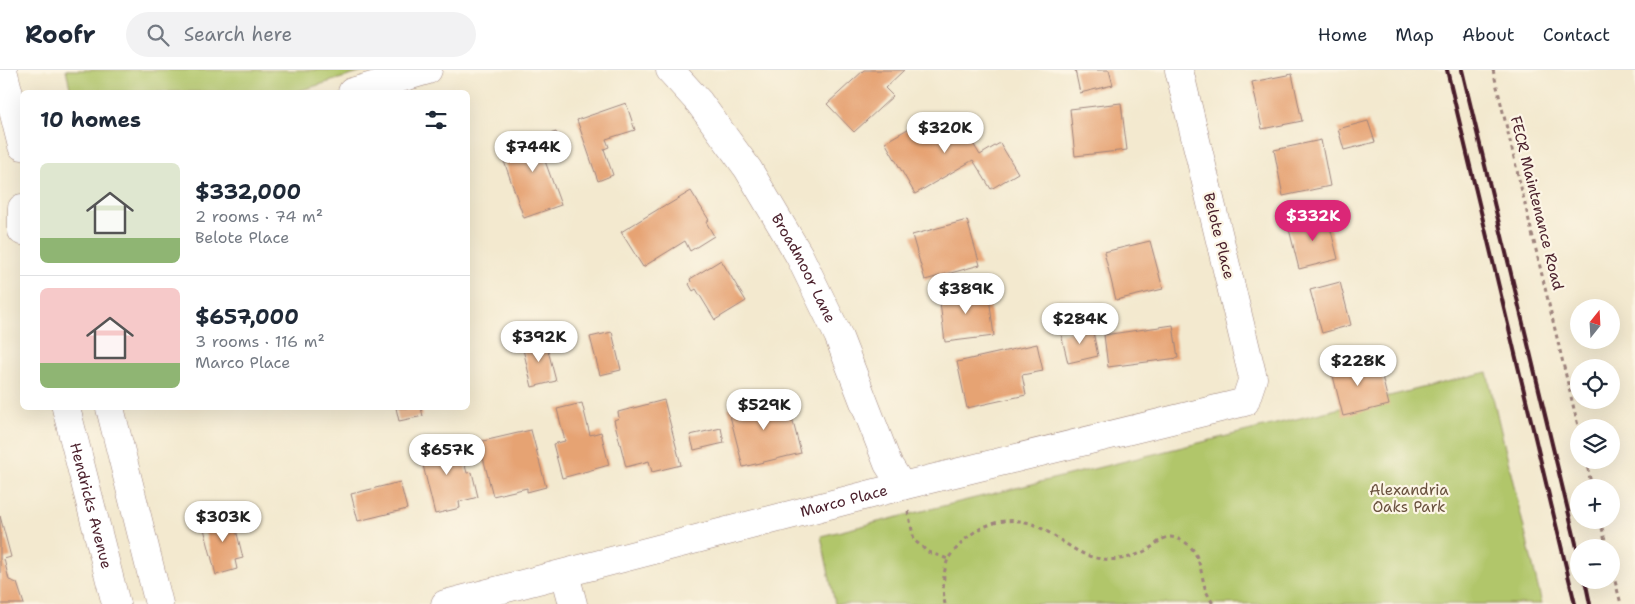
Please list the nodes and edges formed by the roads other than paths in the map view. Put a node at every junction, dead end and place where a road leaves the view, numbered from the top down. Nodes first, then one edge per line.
1 (3, 70) edge
2 (428, 70) edge
3 (670, 70) edge
4 (1179, 70) edge
5 (359, 90) edge
6 (20, 138) edge
7 (1245, 402) joint
8 (67, 410) edge
9 (110, 410) edge
10 (902, 486) junction
11 (565, 574) junction
12 (116, 604) edge
13 (159, 604) edge
14 (446, 604) edge
15 (573, 604) edge

1 - 6 street
2 - 5 street
3 - 10 street, Broadmoor Lane
4 - 7 street, Belote Place
7 - 10 street, Marco Place
8 - 12 street, Hendricks Avenue
9 - 13 street
10 - 11 street, Marco Place
11 - 14 street, Marco Place
11 - 15 street

